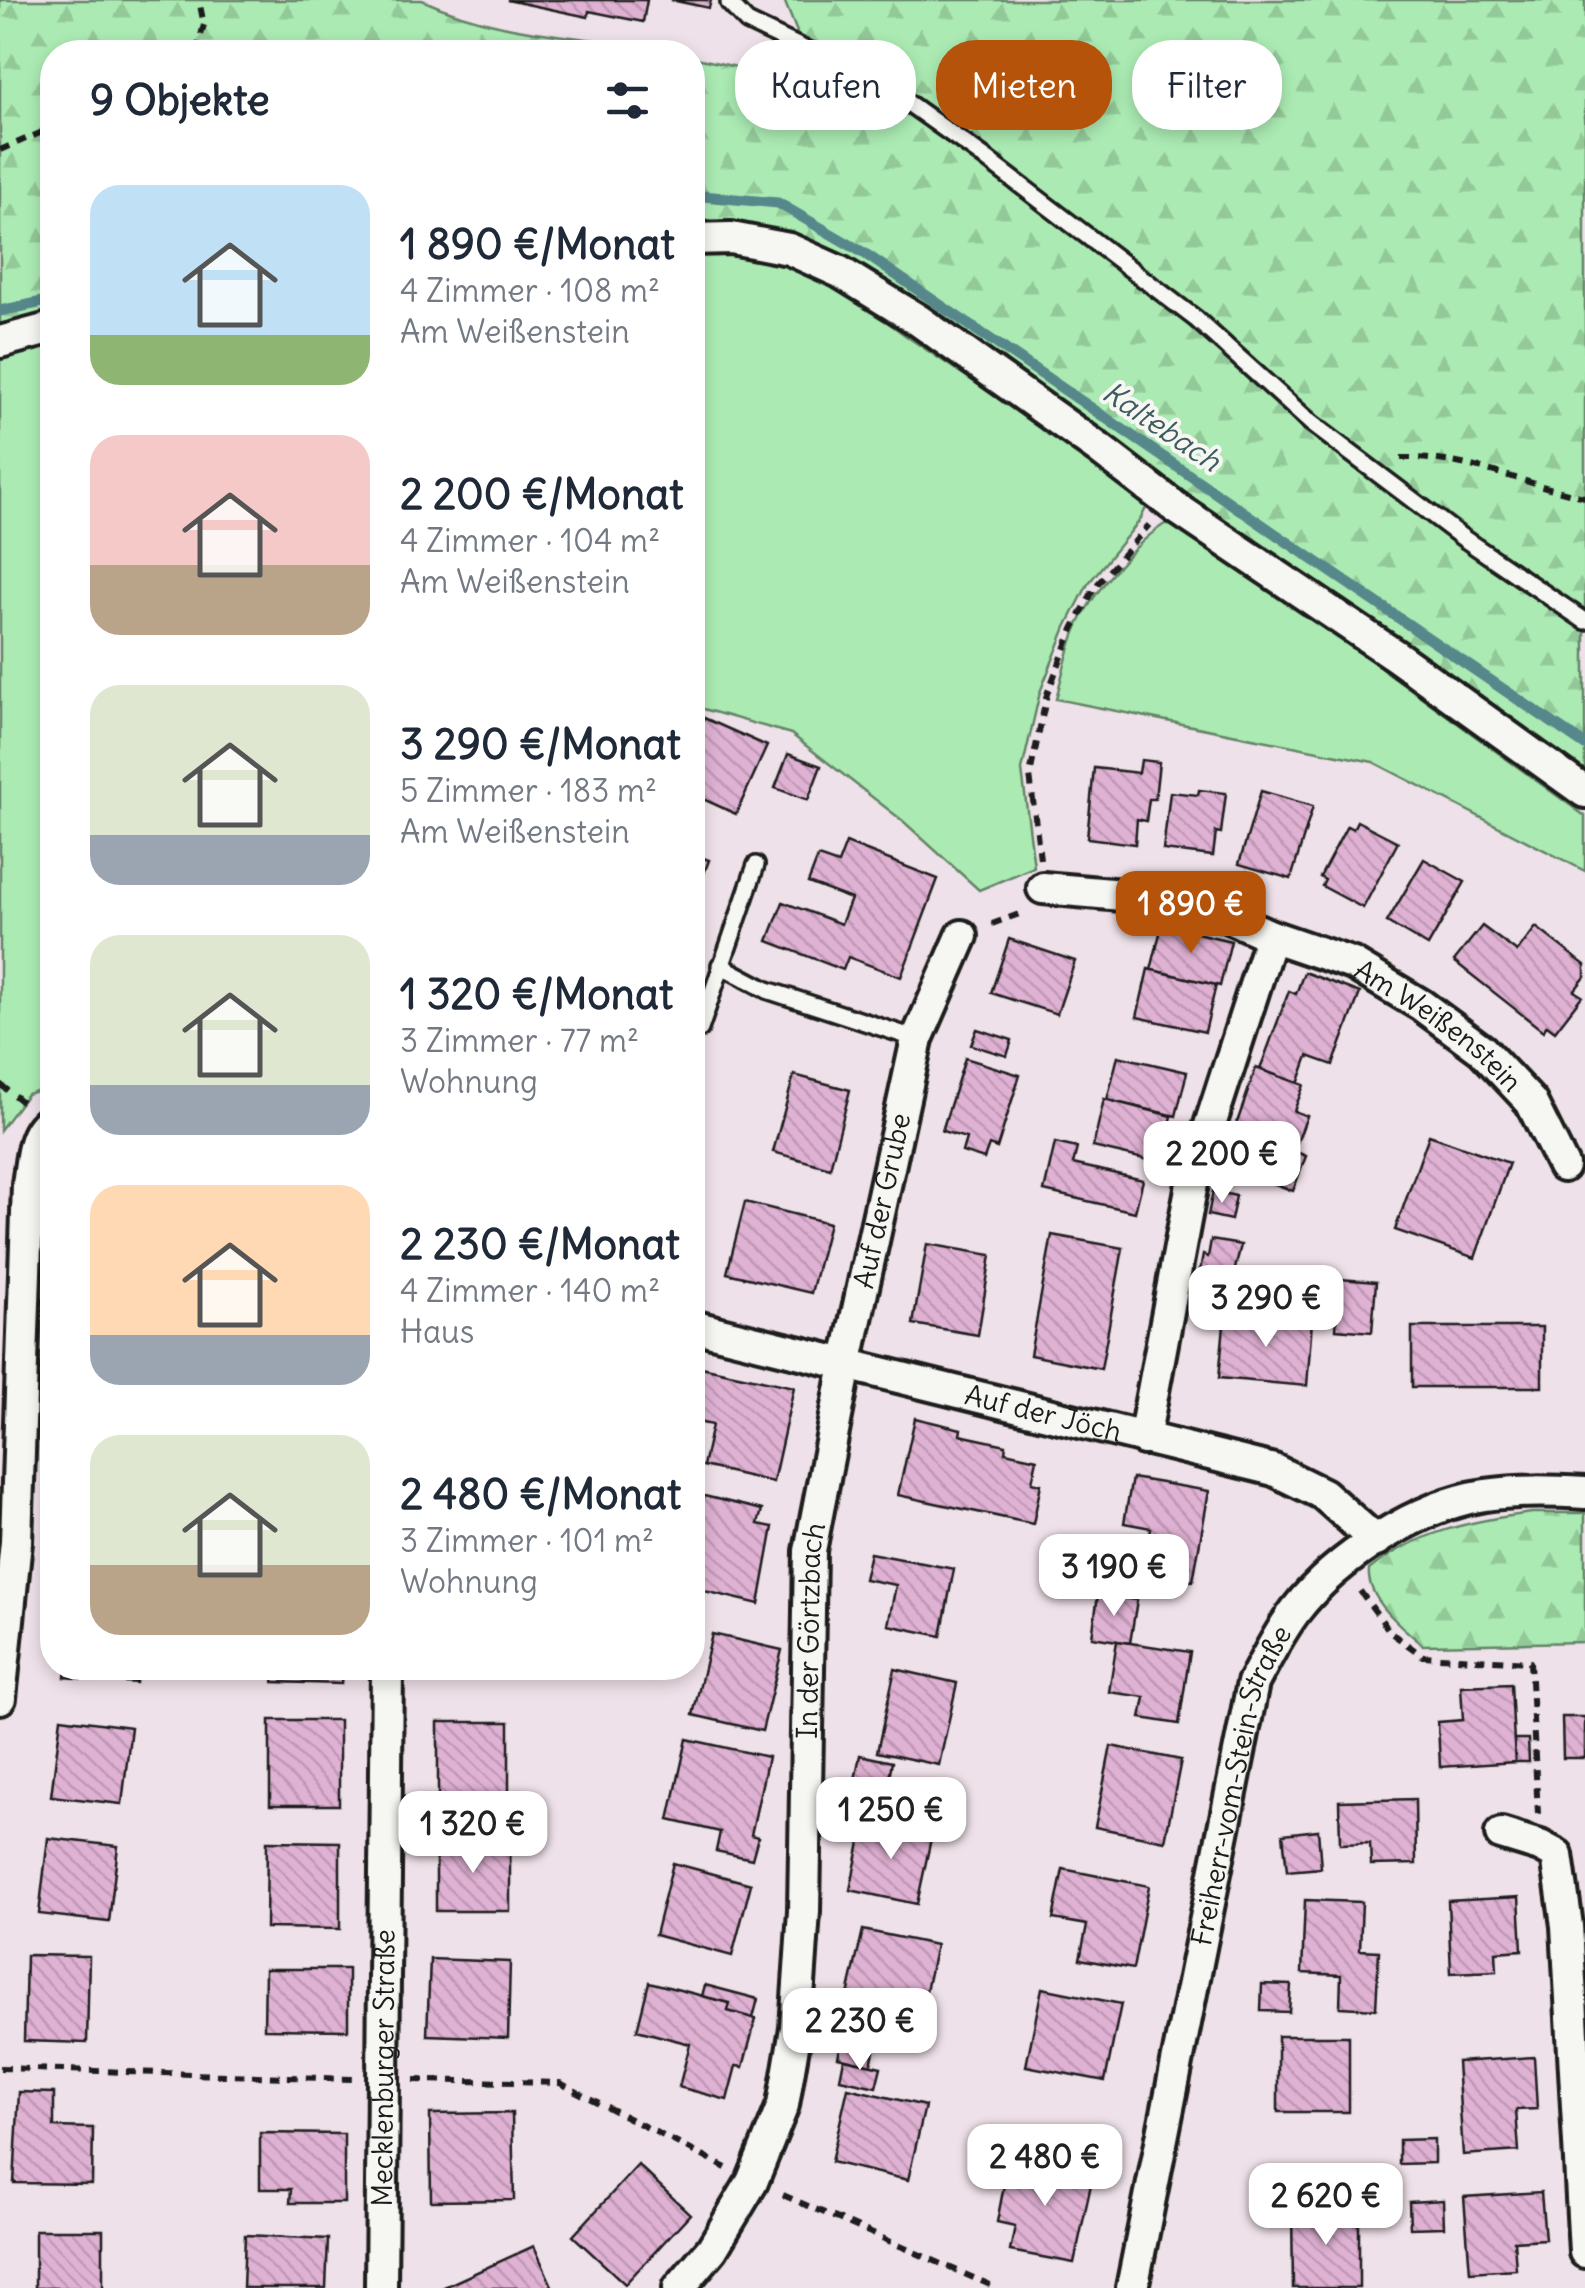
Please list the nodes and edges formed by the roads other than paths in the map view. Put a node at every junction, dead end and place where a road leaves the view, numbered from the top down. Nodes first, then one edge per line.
1 (729, 3) dead end
2 (705, 239) edge
3 (40, 331) edge
4 (0, 342) edge
5 (1585, 621) edge
6 (1585, 792) edge
7 (756, 865) dead end
8 (1043, 888) road end
9 (962, 936) road end
10 (1271, 936) junction
11 (720, 965) junction
12 (705, 1013) edge
13 (917, 1039) junction
14 (40, 1133) edge
15 (1563, 1166) dead end
16 (705, 1329) edge
17 (846, 1365) junction
18 (1144, 1439) junction
19 (1585, 1494) edge
20 (1376, 1541) junction
21 (387, 1680) edge
22 (0, 1698) edge
23 (1500, 1834) dead end
24 (1585, 2252) edge
25 (381, 2288) edge
26 (678, 2288) edge
27 (1132, 2288) edge

1 - 5 lane
2 - 6 street
3 - 4 street
7 - 11 lane
8 - 10 street, Am Weißenstein
9 - 13 street, Auf der Grube
10 - 15 street, Am Weißenstein
10 - 18 street
11 - 12 lane
11 - 13 lane
13 - 17 street, Auf der Grube
14 - 22 street
16 - 17 street, Auf der Jöch
17 - 18 street, Auf der Jöch
17 - 26 street, In der Görtzbach
18 - 20 street, Auf der Jöch
19 - 20 street, Freiherr-vom-Stein-Straße
20 - 27 street, Freiherr-vom-Stein-Straße
21 - 25 street, Mecklenburger Straße
23 - 24 street

